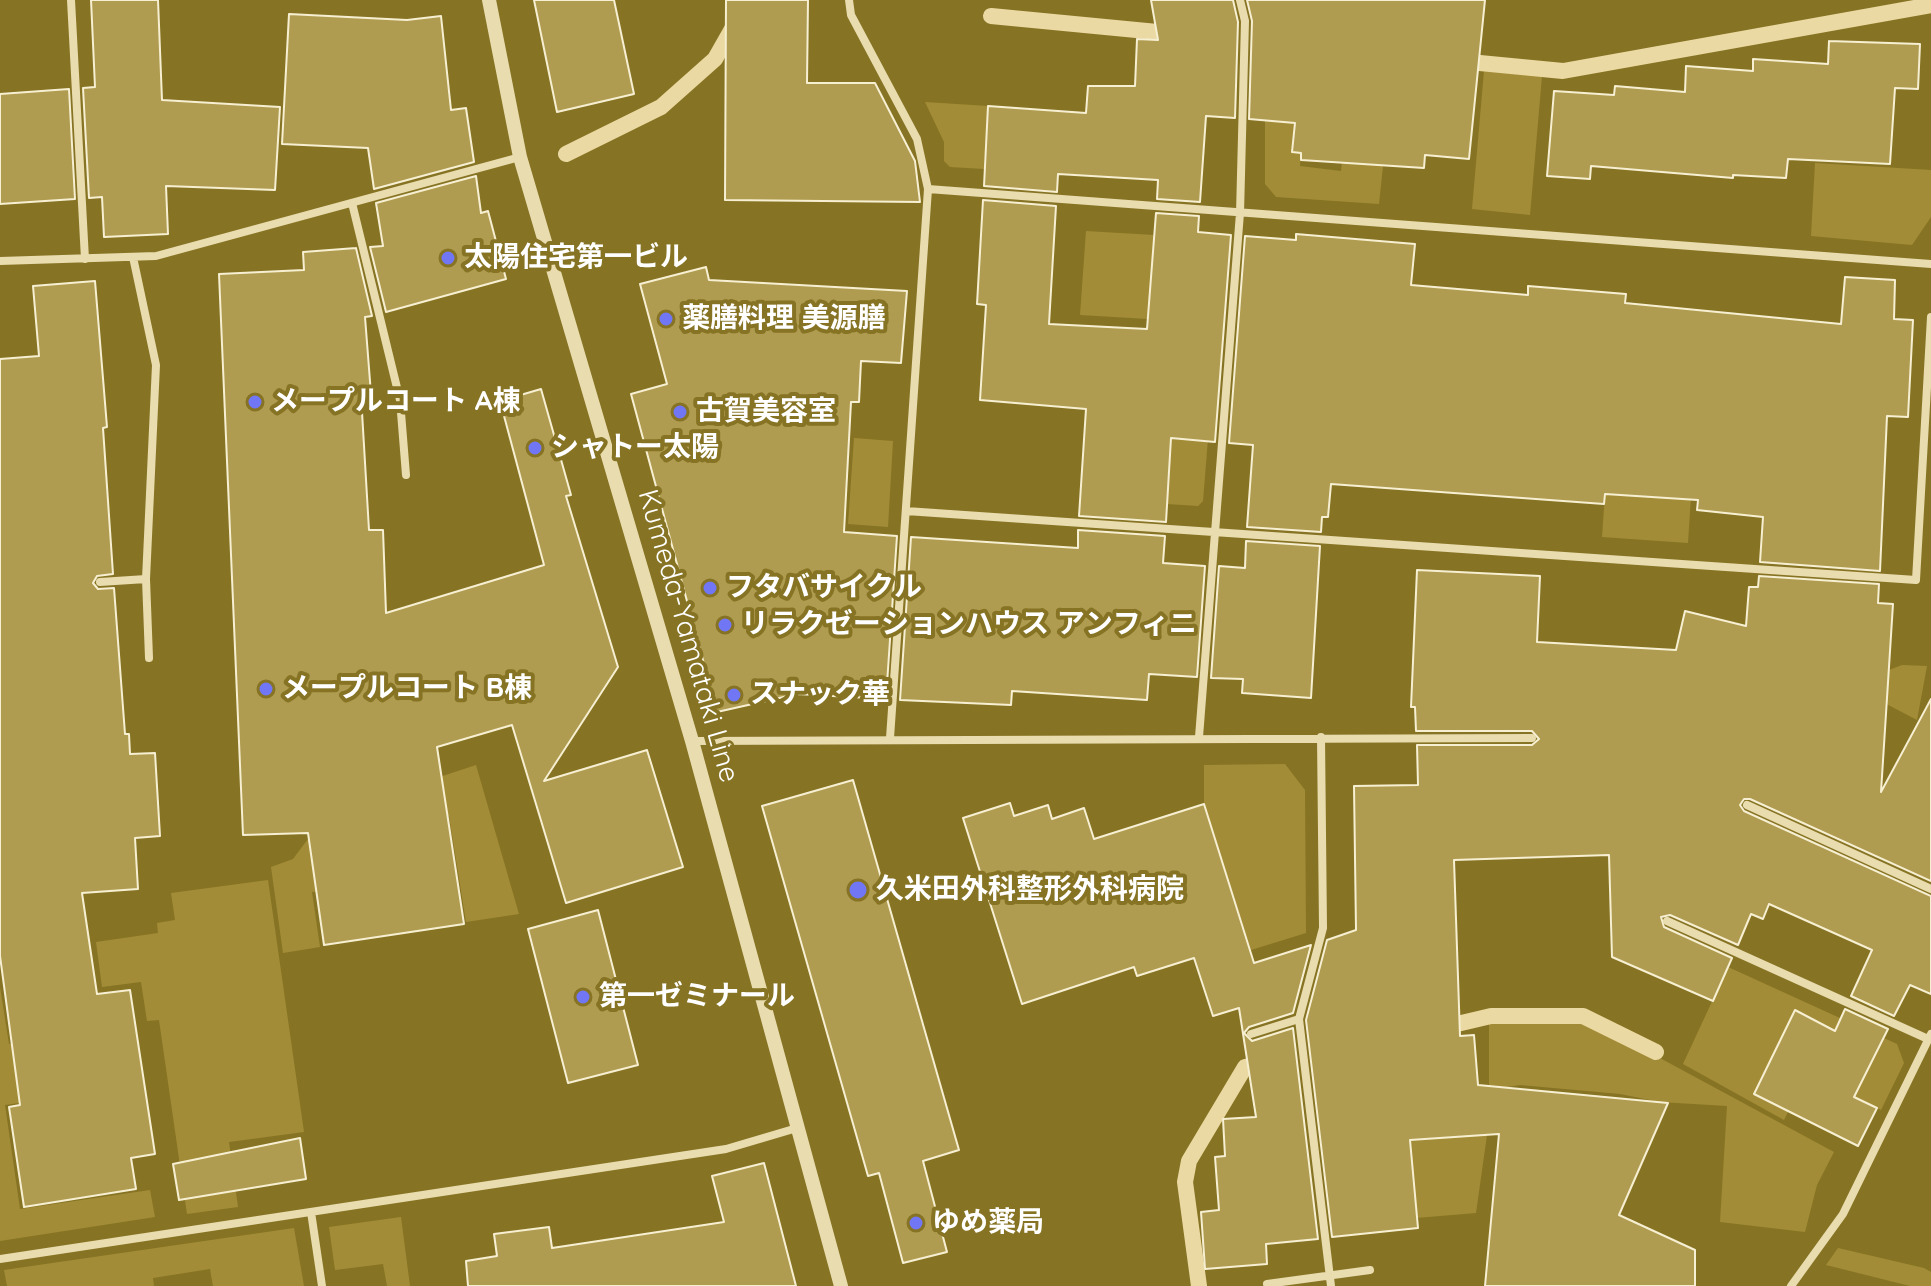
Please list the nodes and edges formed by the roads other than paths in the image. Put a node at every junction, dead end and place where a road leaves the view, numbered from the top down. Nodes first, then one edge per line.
1 (71, 0) edge
2 (489, 0) edge
3 (849, 0) edge
4 (1240, 0) edge
5 (520, 157) junction
6 (928, 189) junction
7 (352, 203) junction
8 (1240, 213) junction
9 (133, 257) junction
10 (85, 259) junction
11 (1, 262) edge
12 (1931, 264) edge
13 (1931, 317) edge
14 (406, 475) dead end
15 (906, 511) junction
16 (1215, 535) junction
17 (146, 579) junction
18 (100, 582) dead end
19 (149, 658) dead end
20 (1199, 737) junction
21 (1321, 737) junction
22 (890, 738) junction
23 (1532, 738) dead end
24 (692, 741) junction
25 (1747, 805) dead end
26 (1931, 889) edge
27 (1667, 921) dead end
28 (1299, 1019) junction
29 (1251, 1034) dead end
30 (1930, 1037) edge
31 (797, 1128) junction
32 (311, 1212) junction
33 (0, 1259) edge
34 (1370, 1270) dead end
35 (1330, 1275) junction
36 (1267, 1284) edge
37 (322, 1286) edge
38 (841, 1286) edge
39 (1331, 1286) edge
40 (1791, 1286) edge

1 - 10 street
2 - 5 street, Kumeda-Yamataki Line
3 - 6 street
4 - 8 street
5 - 7 street
5 - 24 street, Kumeda-Yamataki Line
6 - 8 street
6 - 15 street
7 - 9 street
7 - 14 street
8 - 12 street
8 - 16 street
9 - 10 street
9 - 17 street
10 - 11 street
13 - 16 street
15 - 16 street
15 - 22 street
16 - 20 street
17 - 18 street
17 - 19 street
20 - 21 street
20 - 22 street
21 - 23 street
21 - 28 street
22 - 24 street
24 - 31 street, Kumeda-Yamataki Line
25 - 26 street
27 - 30 street
28 - 29 street
28 - 35 street
30 - 40 street
31 - 32 street
31 - 38 street, Kumeda-Yamataki Line
32 - 33 street
32 - 37 street
34 - 35 street
35 - 36 street
35 - 39 street

